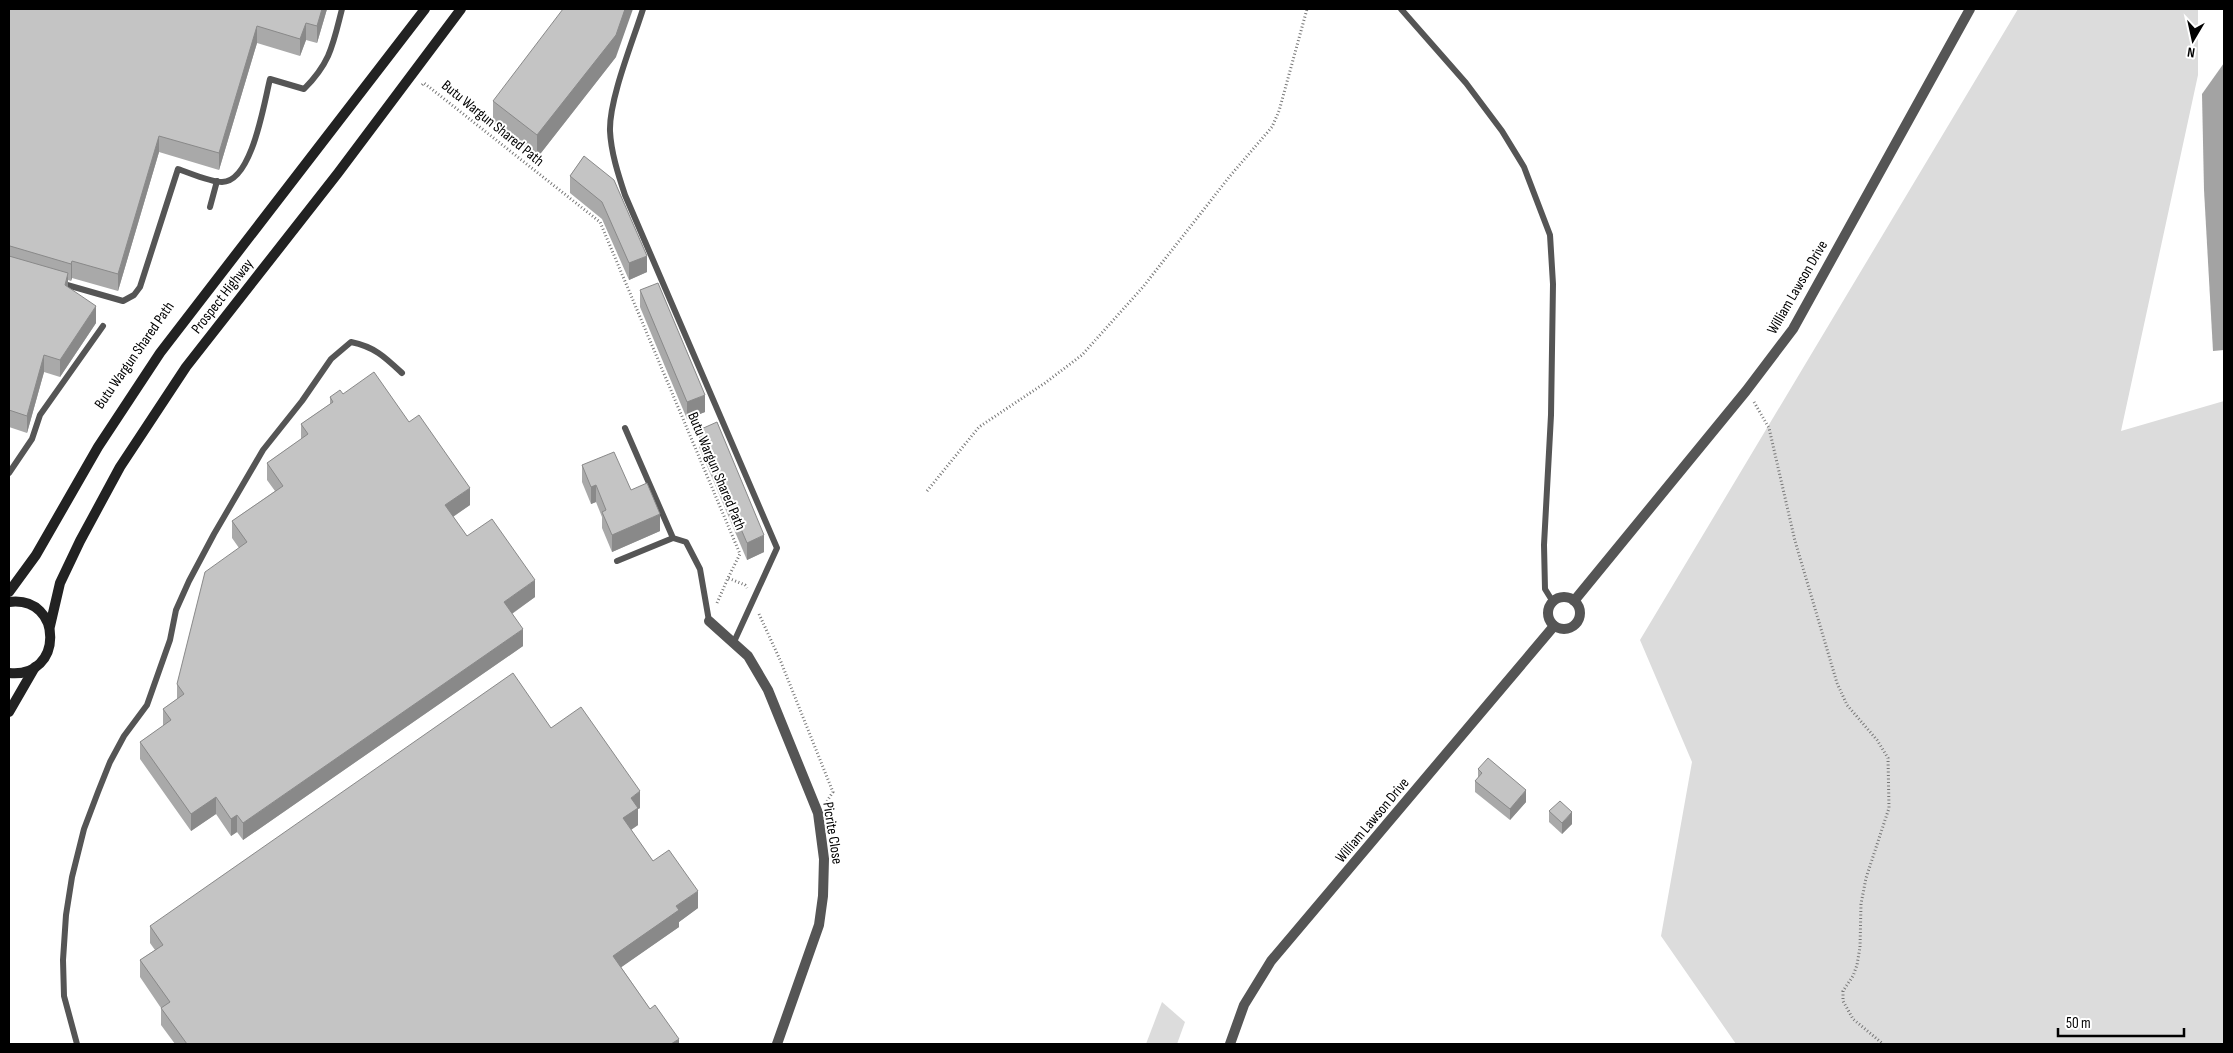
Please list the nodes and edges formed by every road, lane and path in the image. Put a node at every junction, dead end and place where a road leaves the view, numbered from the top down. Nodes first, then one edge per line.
1 (342, 9) edge
2 (425, 9) edge
3 (461, 9) edge
4 (644, 9) edge
5 (1307, 9) edge
6 (1402, 9) edge
7 (1970, 9) edge
8 (418, 90) dead end
9 (217, 181) junction
10 (210, 207) dead end
11 (56, 282) edge
12 (103, 326) dead end
13 (402, 373) dead end
14 (1758, 409) dead end
15 (625, 428) dead end
16 (9, 472) edge
17 (927, 491) dead end
18 (673, 538) junction
19 (617, 561) dead end
20 (728, 578) junction
21 (9, 592) edge
22 (753, 601) junction
23 (1574, 601) junction
24 (9, 602) edge
25 (1553, 602) junction
26 (709, 621) junction
27 (50, 626) junction
28 (1554, 626) junction
29 (734, 644) junction
30 (35, 666) junction
31 (9, 672) edge
32 (9, 712) edge
33 (818, 813) junction
34 (77, 1044) edge
35 (778, 1044) edge
36 (1230, 1044) edge
37 (1883, 1044) edge

1 - 9 lane
2 - 21 main road, Prospect Highway
3 - 27 main road, Prospect Highway
4 - 22 lane
5 - 17 path
6 - 25 lane
7 - 23 street, William Lawson Drive
8 - 20 path, Butu Wargun Shared Path
9 - 10 lane
9 - 11 lane
12 - 16 lane
13 - 34 lane
14 - 37 path
15 - 18 lane
18 - 19 lane
18 - 26 lane
20 - 22 path
20 - 26 path
22 - 29 lane
22 - 33 path
23 - 25 street
23 - 28 street
24 - 27 main road
25 - 28 street
26 - 29 street, Picrite Close
27 - 30 main road, Prospect Highway
28 - 36 street, William Lawson Drive
29 - 33 street, Picrite Close
30 - 31 main road
30 - 32 main road
33 - 35 street, Picrite Close

